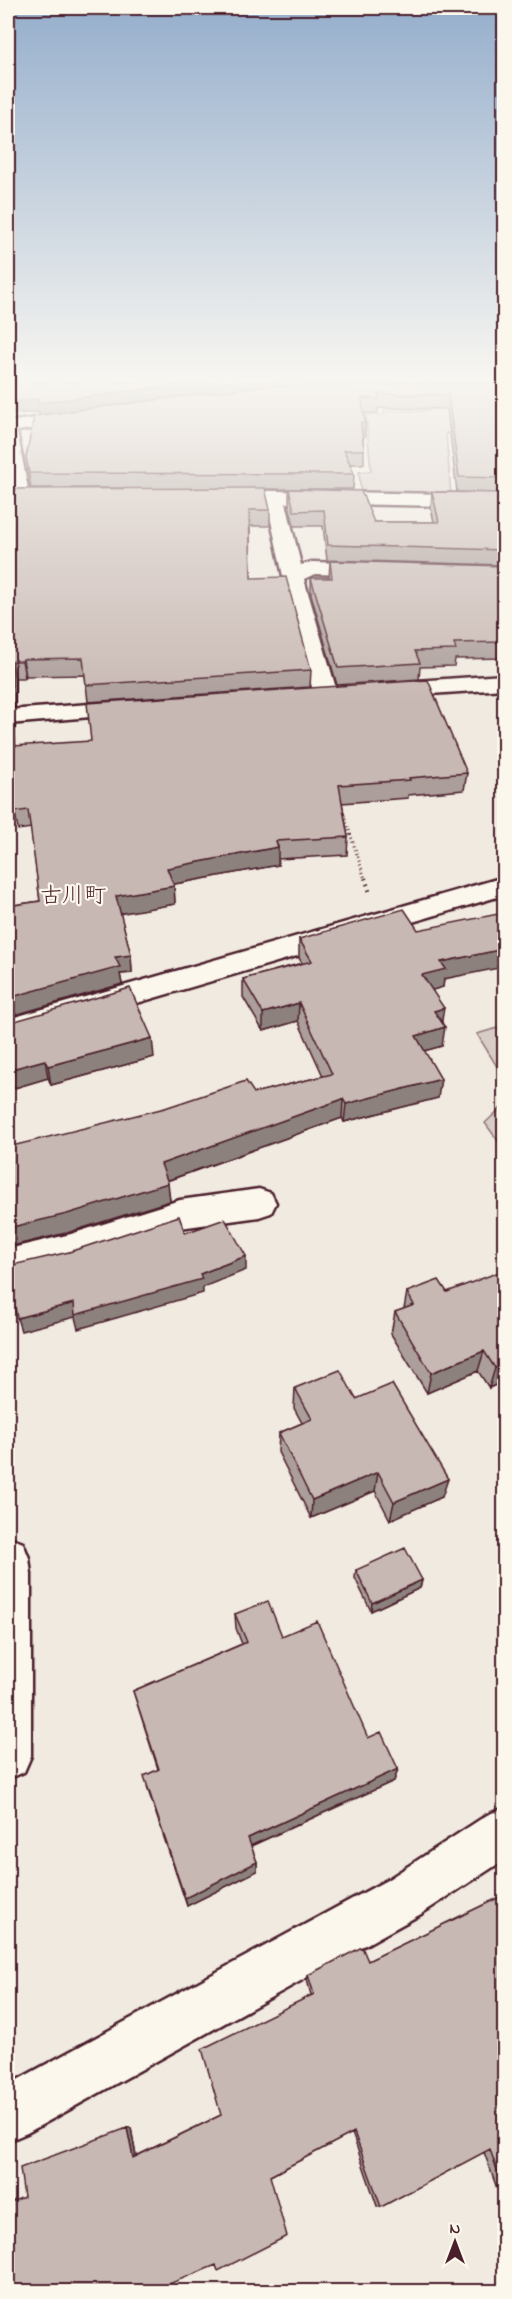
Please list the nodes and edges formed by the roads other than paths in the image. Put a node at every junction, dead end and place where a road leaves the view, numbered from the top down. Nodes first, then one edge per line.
1 (14, 495) edge
2 (43, 495) edge
3 (206, 496) edge
4 (275, 496) junction
5 (504, 501) edge
6 (391, 570) edge
7 (293, 576) junction
8 (504, 682) edge
9 (326, 695) junction
10 (298, 696) edge
11 (159, 706) edge
12 (8, 717) edge
13 (504, 886) edge
14 (8, 1029) edge
15 (259, 1203) dead end
16 (8, 1264) edge
17 (8, 1558) edge
18 (8, 1756) edge
19 (504, 1832) edge
20 (8, 2114) edge

1 - 2 street
3 - 4 street
4 - 5 street
4 - 7 street
6 - 7 street
7 - 9 street
8 - 9 street
9 - 10 street
11 - 12 street
13 - 14 street
15 - 16 street
17 - 18 street
19 - 20 street

